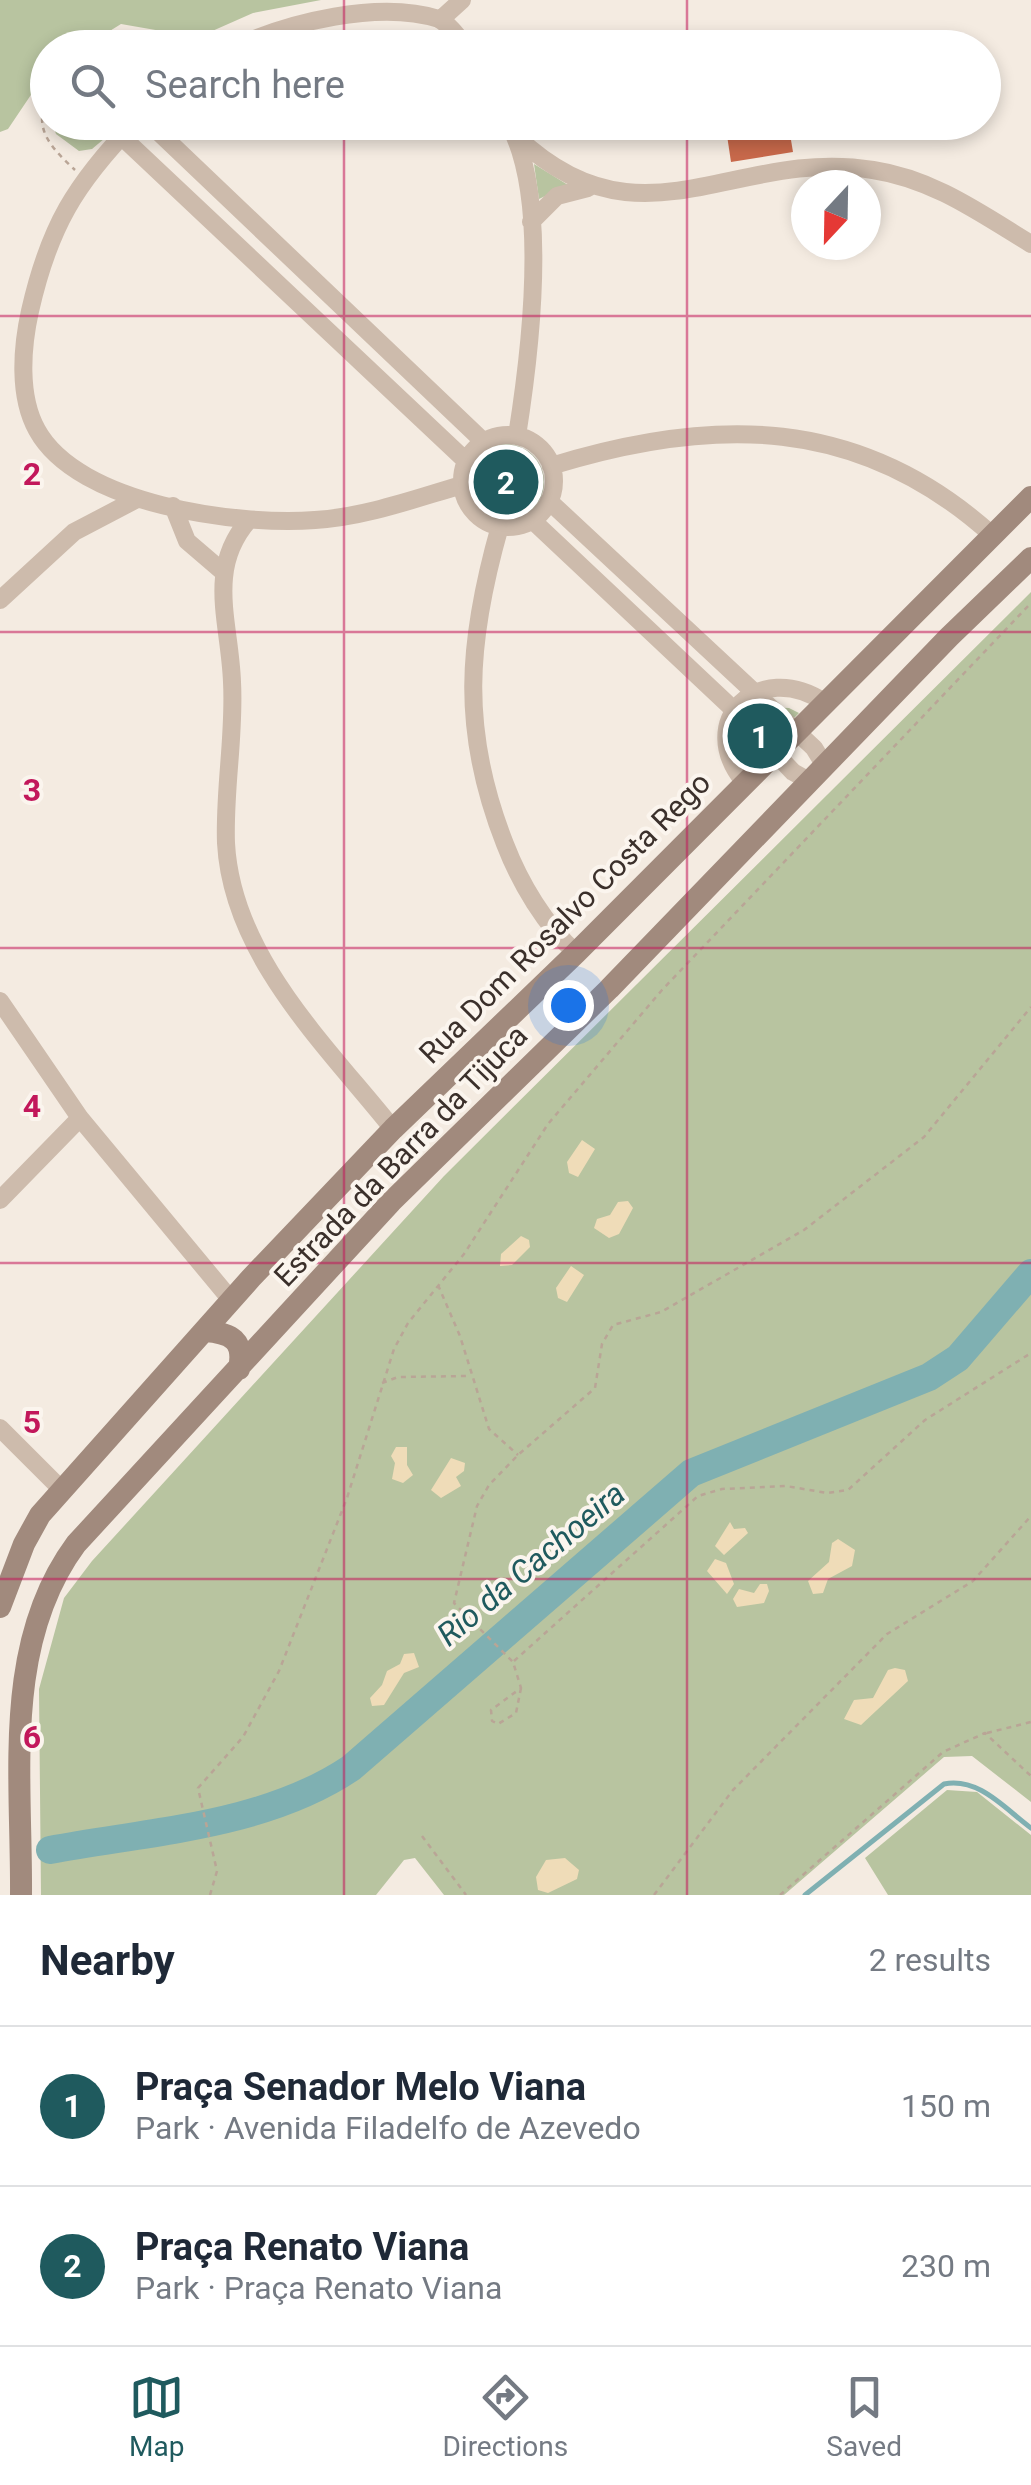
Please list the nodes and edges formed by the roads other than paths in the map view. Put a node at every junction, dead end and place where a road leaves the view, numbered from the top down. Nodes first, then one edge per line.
1 (462, 0) edge
2 (440, 20) junction
3 (278, 30) edge
4 (450, 30) edge
5 (118, 140) edge
6 (139, 140) edge
7 (167, 140) edge
8 (514, 140) edge
9 (522, 140) edge
10 (589, 188) junction
11 (532, 222) junction
12 (1031, 244) edge
13 (516, 436) junction
14 (484, 442) junction
15 (466, 461) junction
16 (551, 466) junction
17 (462, 485) junction
18 (1031, 497) edge
19 (137, 500) junction
20 (549, 501) junction
21 (173, 506) junction
22 (532, 520) junction
23 (248, 521) junction
24 (500, 526) junction
25 (992, 534) junction
26 (1031, 558) edge
27 (222, 571) junction
28 (0, 600) edge
29 (754, 692) junction
30 (824, 702) junction
31 (734, 710) junction
32 (796, 731) junction
33 (775, 751) junction
34 (818, 774) junction
35 (745, 783) junction
36 (576, 952) junction
37 (0, 1001) edge
38 (80, 1118) junction
39 (392, 1129) junction
40 (0, 1200) edge
41 (231, 1300) junction
42 (205, 1330) junction
43 (239, 1369) junction
44 (0, 1428) edge
45 (61, 1489) junction
46 (0, 1608) edge
47 (21, 1895) edge

1 - 2 street
2 - 3 street
2 - 4 street
5 - 19 street
6 - 15 street
7 - 14 street
8 - 11 street
9 - 10 street
10 - 11 street
10 - 12 street
11 - 13 street
13 - 14 street
13 - 16 street
14 - 15 street
15 - 17 street
16 - 20 street
16 - 25 street
17 - 23 street
17 - 24 street
18 - 25 main road, Rua Dom Rosalvo Costa Rego
19 - 21 street
19 - 28 street
20 - 22 street
20 - 29 street
21 - 23 street
21 - 27 street
22 - 24 street
22 - 31 street
23 - 27 street
24 - 36 street
25 - 30 main road, Rua Dom Rosalvo Costa Rego
26 - 34 main road, Estrada da Barra da Tijuca
27 - 39 street
29 - 30 street
29 - 31 street
29 - 32 street
30 - 32 main road, Rua Dom Rosalvo Costa Rego
31 - 33 street
31 - 35 street
32 - 33 main road, Rua Dom Rosalvo Costa Rego
32 - 34 street
33 - 34 street
33 - 35 main road, Rua Dom Rosalvo Costa Rego
34 - 43 main road, Estrada da Barra da Tijuca
35 - 36 main road, Rua Dom Rosalvo Costa Rego
36 - 39 main road, Rua Dom Rosalvo Costa Rego
37 - 38 street
38 - 40 street
38 - 41 street
39 - 41 main road, Rua Dom Rosalvo Costa Rego
41 - 42 main road
42 - 43 main road
42 - 45 main road
43 - 47 main road, Estrada da Barra da Tijuca
44 - 45 street
45 - 46 main road

